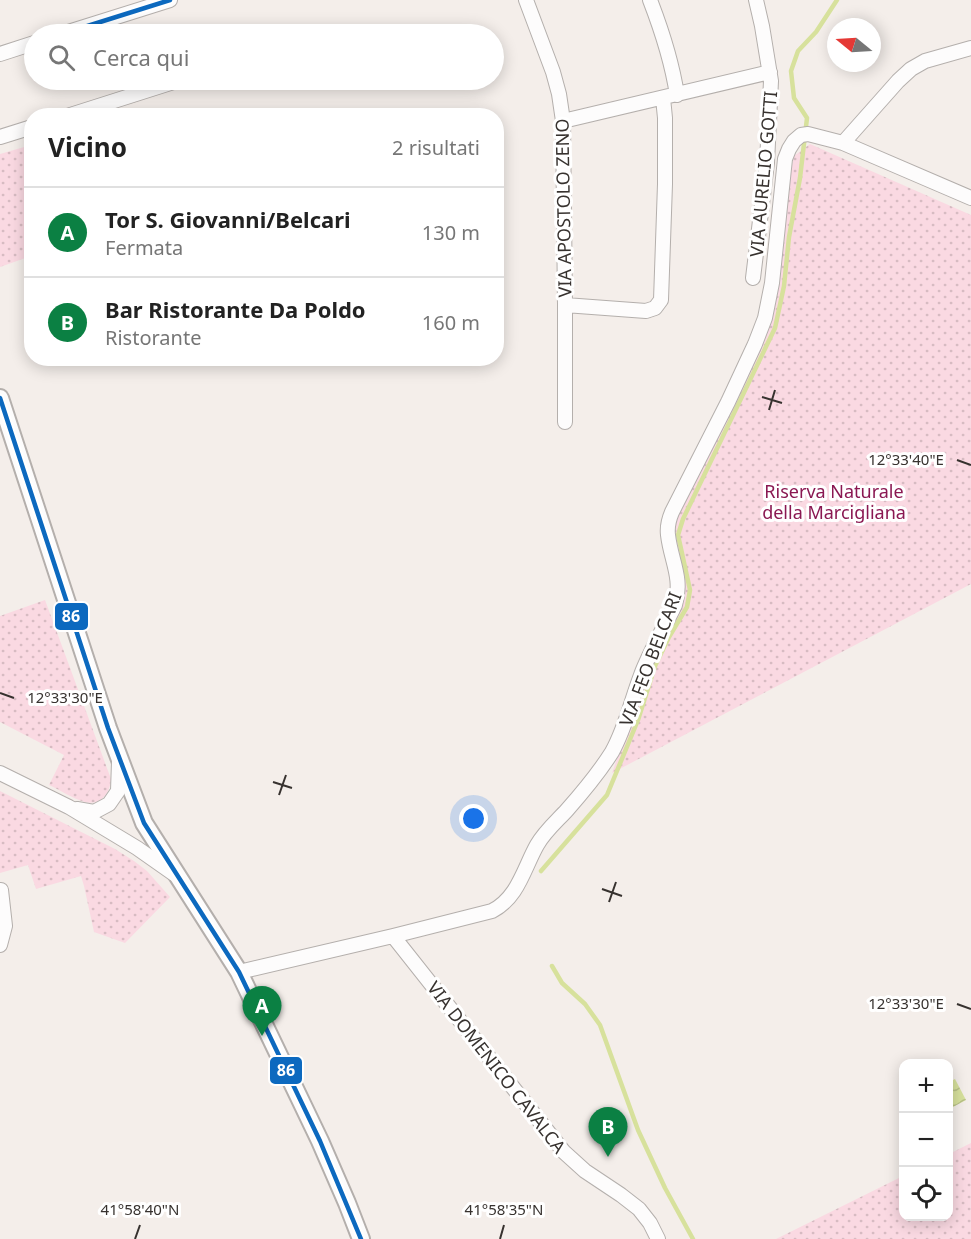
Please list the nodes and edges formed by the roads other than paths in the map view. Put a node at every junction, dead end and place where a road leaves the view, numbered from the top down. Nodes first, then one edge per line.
1 (170, 0) edge
2 (526, 0) edge
3 (650, 0) edge
4 (756, 0) edge
5 (94, 24) edge
6 (24, 46) edge
7 (971, 48) edge
8 (0, 54) edge
9 (770, 72) junction
10 (149, 90) edge
11 (670, 97) junction
12 (92, 108) edge
13 (562, 121) junction
14 (24, 130) edge
15 (0, 137) edge
16 (843, 143) junction
17 (767, 163) junction
18 (785, 163) junction
19 (971, 198) edge
20 (753, 278) dead end
21 (566, 305) junction
22 (0, 398) edge
23 (565, 422) dead end
24 (119, 759) junction
25 (0, 773) edge
26 (69, 807) junction
27 (179, 877) junction
28 (0, 890) edge
29 (393, 936) junction
30 (0, 945) edge
31 (239, 972) junction
32 (361, 1239) edge
33 (658, 1239) edge

1 - 5 street
2 - 13 street, VIA APOSTOLO ZENO
3 - 11 street
4 - 9 street, VIA AURELIO GOTTI
6 - 8 street
7 - 16 street
9 - 11 street
9 - 17 street, VIA AURELIO GOTTI
10 - 12 street
11 - 13 street
11 - 21 street
13 - 21 street, VIA APOSTOLO ZENO
14 - 15 street
16 - 18 street, VIA FEO BELCARI
16 - 19 street, VIA FEO BELCARI
17 - 18 street
17 - 20 street, VIA AURELIO GOTTI
18 - 29 street, VIA FEO BELCARI
21 - 23 street, VIA APOSTOLO ZENO
22 - 24 street
24 - 26 street
24 - 27 street
25 - 26 street
26 - 27 street
27 - 31 street
28 - 30 street
29 - 31 street, VIA FEO BELCARI
29 - 33 street, VIA DOMENICO CAVALCA
31 - 32 street

